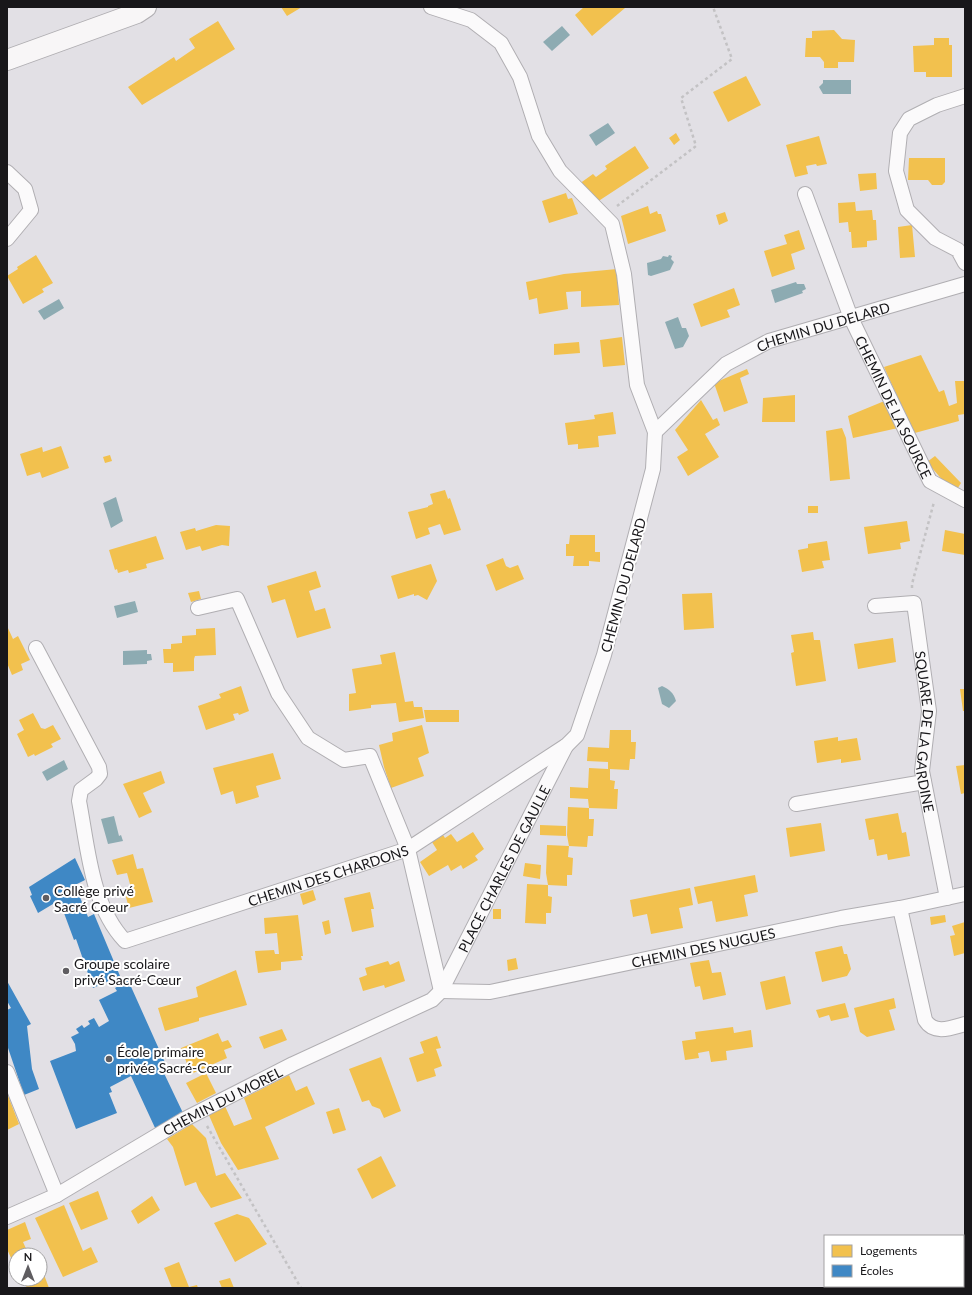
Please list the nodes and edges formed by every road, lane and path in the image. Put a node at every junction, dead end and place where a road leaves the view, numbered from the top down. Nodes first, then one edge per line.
1 (146, 7) edge
2 (431, 7) edge
3 (713, 7) edge
4 (7, 60) edge
5 (965, 96) edge
6 (7, 172) edge
7 (804, 194) dead end
8 (604, 216) junction
9 (7, 239) edge
10 (965, 263) edge
11 (965, 284) edge
12 (851, 318) junction
13 (655, 432) junction
14 (939, 486) junction
15 (965, 500) edge
16 (914, 602) junction
17 (875, 606) dead end
18 (198, 608) dead end
19 (36, 648) dead end
20 (567, 745) junction
21 (924, 782) junction
22 (796, 804) dead end
23 (408, 849) junction
24 (965, 894) edge
25 (947, 898) junction
26 (900, 908) junction
27 (441, 992) junction
28 (965, 1024) edge
29 (7, 1072) edge
30 (199, 1112) junction
31 (56, 1195) junction
32 (7, 1217) edge
33 (301, 1288) edge

1 - 4 street
2 - 8 street
3 - 8 path
5 - 10 street
6 - 9 street
7 - 12 street, CHEMIN DE LA SOURCE
8 - 13 street
11 - 12 street, CHEMIN DU DELARD
12 - 13 street, CHEMIN DU DELARD
12 - 14 street, CHEMIN DE LA SOURCE
13 - 20 street, CHEMIN DU DELARD
14 - 15 street, CHEMIN DE LA SOURCE
14 - 16 path
16 - 17 street
16 - 21 street, SQUARE DE LA GARDINE
18 - 23 street, CHEMIN DES CHARDONS
19 - 23 street, CHEMIN DES CHARDONS
20 - 23 street, CHEMIN DU DELARD
20 - 27 street, PLACE CHARLES DE GAULLE
21 - 22 street
21 - 25 street, SQUARE DE LA GARDINE
23 - 27 street
24 - 25 street, CHEMIN DES NUGUES
25 - 26 street, CHEMIN DES NUGUES
26 - 27 street, CHEMIN DES NUGUES
26 - 28 street
27 - 30 street, CHEMIN DU MOREL
29 - 31 street
30 - 31 street, CHEMIN DU MOREL
30 - 33 path
31 - 32 street, CHEMIN DU MOREL

